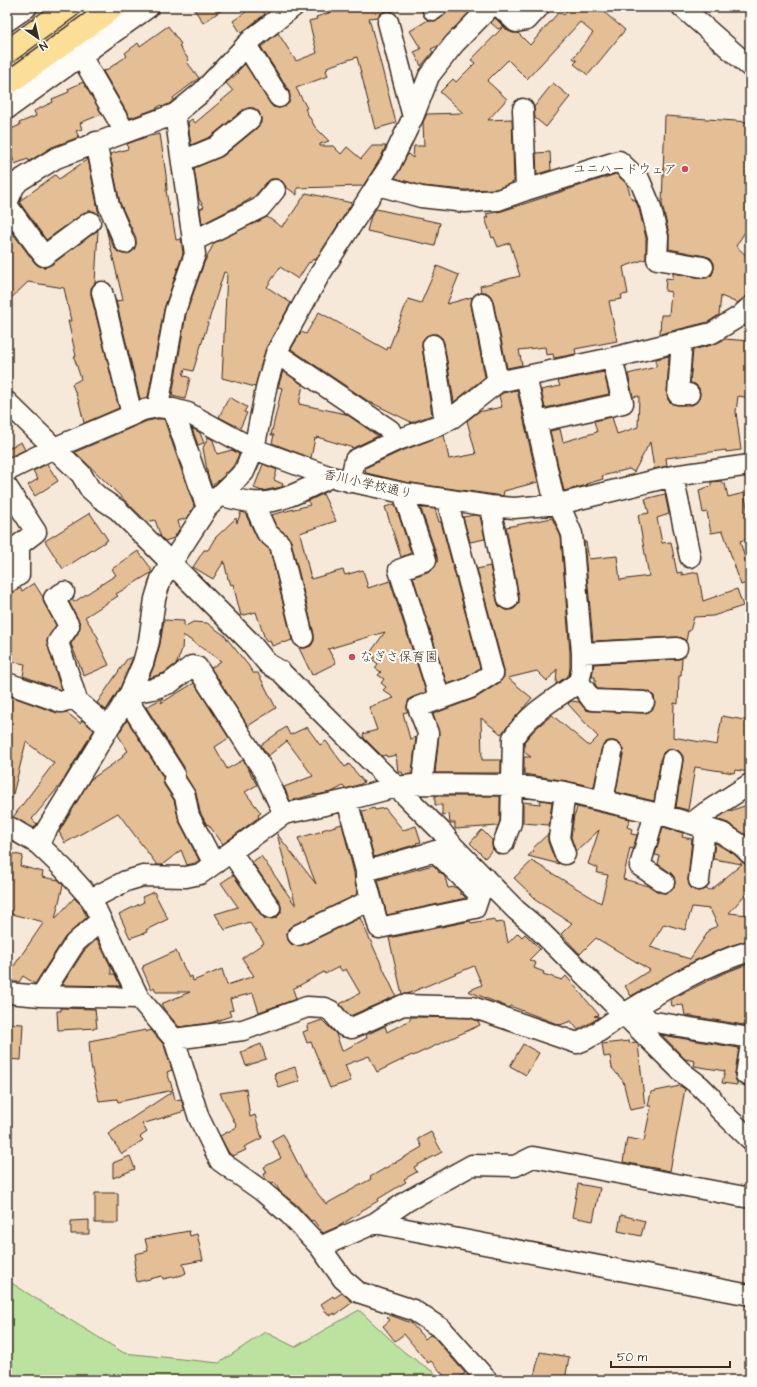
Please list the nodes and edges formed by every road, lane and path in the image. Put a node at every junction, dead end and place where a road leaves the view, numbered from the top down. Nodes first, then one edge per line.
1 (27, 7) edge
2 (69, 7) edge
3 (114, 7) edge
4 (149, 7) edge
5 (293, 7) edge
6 (490, 7) edge
7 (500, 7) edge
8 (539, 7) edge
9 (682, 7) edge
10 (7, 21) edge
11 (388, 22) dead end
12 (246, 44) junction
13 (7, 52) edge
14 (81, 56) junction
15 (750, 67) edge
16 (7, 84) edge
17 (278, 97) dead end
18 (7, 109) edge
19 (523, 109) dead end
20 (175, 114) junction
21 (412, 117) junction
22 (250, 120) dead end
23 (125, 132) junction
24 (96, 142) junction
25 (182, 161) junction
26 (378, 185) junction
27 (275, 190) dead end
28 (526, 190) junction
29 (7, 204) edge
30 (90, 222) dead end
31 (193, 241) junction
32 (125, 243) dead end
33 (703, 267) dead end
34 (102, 292) dead end
35 (482, 303) dead end
36 (750, 307) edge
37 (682, 340) junction
38 (433, 345) dead end
39 (276, 353) junction
40 (612, 358) junction
41 (526, 376) junction
42 (498, 382) junction
43 (689, 394) dead end
44 (7, 402) edge
45 (165, 408) junction
46 (132, 415) junction
47 (445, 422) junction
48 (536, 422) junction
49 (395, 441) junction
50 (54, 448) junction
51 (254, 449) junction
52 (750, 465) edge
53 (7, 471) edge
54 (673, 476) junction
55 (331, 477) junction
56 (350, 482) junction
57 (7, 487) edge
58 (403, 493) junction
59 (447, 500) junction
60 (213, 501) junction
61 (253, 502) junction
62 (559, 504) junction
63 (490, 506) junction
64 (690, 557) dead end
65 (171, 563) junction
66 (7, 583) edge
67 (64, 592) dead end
68 (508, 599) dead end
69 (303, 637) dead end
70 (677, 648) dead end
71 (582, 653) junction
72 (579, 682) junction
73 (7, 684) edge
74 (129, 696) junction
75 (76, 697) junction
76 (440, 699) junction
77 (644, 702) dead end
78 (109, 728) junction
79 (612, 752) dead end
80 (672, 760) dead end
81 (422, 784) junction
82 (750, 784) edge
83 (513, 785) junction
84 (396, 787) junction
85 (565, 792) junction
86 (347, 800) junction
87 (603, 801) junction
88 (284, 814) junction
89 (659, 814) junction
90 (699, 826) junction
91 (7, 828) edge
92 (38, 844) junction
93 (503, 844) dead end
94 (444, 849) junction
95 (231, 852) junction
96 (565, 854) dead end
97 (750, 854) edge
98 (214, 864) junction
99 (366, 871) junction
100 (699, 880) dead end
101 (664, 882) dead end
102 (482, 886) junction
103 (91, 899) junction
104 (371, 900) junction
105 (270, 908) dead end
106 (101, 920) junction
107 (298, 935) dead end
108 (750, 951) edge
109 (7, 993) edge
110 (41, 996) junction
111 (139, 998) junction
112 (630, 1011) junction
113 (750, 1038) edge
114 (174, 1039) junction
115 (750, 1050) edge
116 (746, 1075) dead end
117 (750, 1139) edge
118 (750, 1198) edge
119 (375, 1223) junction
120 (320, 1247) junction
121 (750, 1294) edge
122 (487, 1380) edge

1 - 10 street
2 - 13 highway
3 - 16 highway
4 - 14 street
5 - 12 street
6 - 21 street
7 - 8 street
9 - 15 street
11 - 21 street
12 - 17 street
12 - 20 street
14 - 18 street
14 - 23 street
19 - 28 street
20 - 23 street
20 - 25 street
21 - 26 street
22 - 25 street
23 - 24 street
24 - 29 street
24 - 32 street
25 - 31 street
26 - 28 street
26 - 39 street
27 - 31 street
28 - 33 street
29 - 30 street
31 - 45 street
34 - 46 street
35 - 42 street
36 - 37 street
37 - 40 street
37 - 43 street
38 - 47 street
39 - 49 street
39 - 51 street
40 - 41 street
40 - 48 street
41 - 42 street
41 - 48 street
42 - 47 street
44 - 50 street
45 - 46 street
45 - 51 street, 香川小学校通り
45 - 60 street
46 - 50 street
47 - 49 street
48 - 62 street
49 - 56 street
50 - 53 street
50 - 65 street
51 - 55 street, 香川小学校通り
51 - 60 street
52 - 54 street, 香川小学校通り
54 - 62 street, 香川小学校通り
54 - 64 street
55 - 56 street, 香川小学校通り
55 - 61 street
56 - 58 street, 香川小学校通り
57 - 66 street
58 - 59 street, 香川小学校通り
58 - 76 street
59 - 63 street, 香川小学校通り
59 - 76 street
60 - 61 street
60 - 65 street
61 - 69 street
62 - 63 street, 香川小学校通り
62 - 71 street
63 - 68 street
65 - 74 street
65 - 84 street
67 - 75 street
70 - 71 street
71 - 72 street
72 - 77 street
72 - 83 street
73 - 75 street
74 - 78 street
74 - 88 street
74 - 98 street
75 - 78 street
76 - 81 street
78 - 92 street
79 - 87 street
80 - 89 street
81 - 83 street
81 - 84 street
82 - 90 street
83 - 85 street
83 - 93 street
84 - 86 street
84 - 94 street
85 - 87 street
85 - 96 street
86 - 88 street
86 - 99 street
87 - 89 street
88 - 95 street
89 - 90 street
89 - 101 street
90 - 97 street
90 - 100 street
91 - 92 street
92 - 103 street
94 - 99 street
94 - 102 street
95 - 98 street
95 - 105 street
98 - 103 street
99 - 104 street
102 - 104 street
102 - 112 street
103 - 106 street
104 - 107 street
106 - 110 street
106 - 111 street
108 - 112 street
109 - 110 street
110 - 111 street
111 - 114 street
112 - 113 street
112 - 114 street
112 - 117 street
114 - 120 street
115 - 116 street
118 - 119 street
119 - 120 street
119 - 121 street
120 - 122 street

